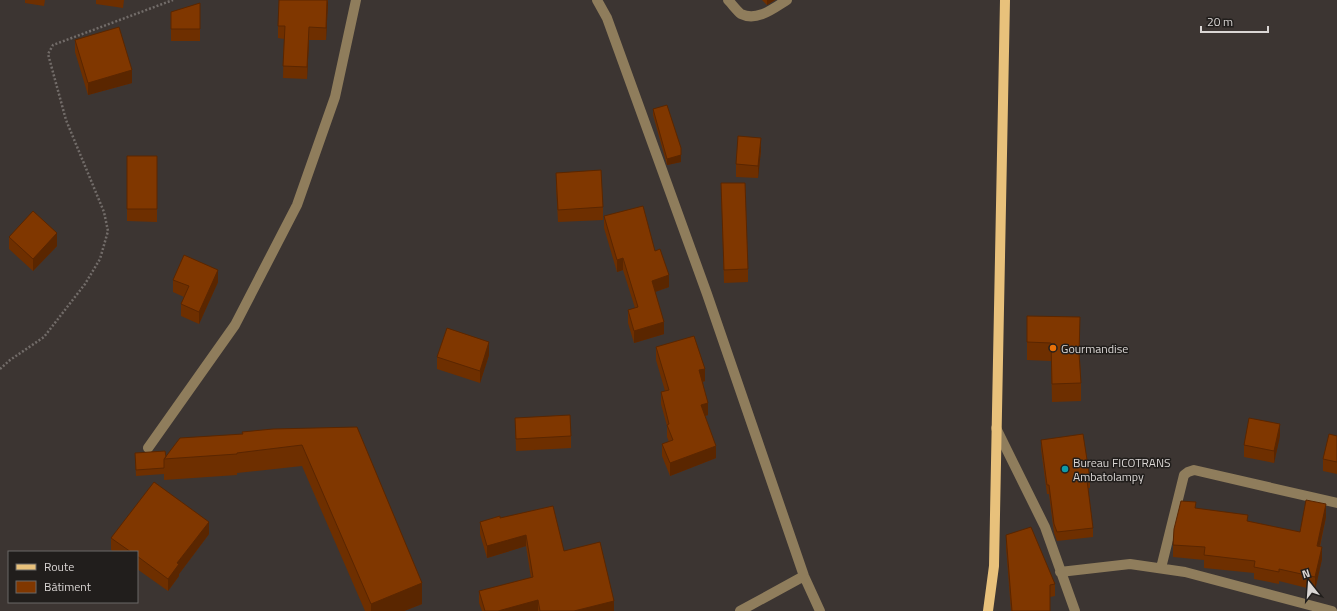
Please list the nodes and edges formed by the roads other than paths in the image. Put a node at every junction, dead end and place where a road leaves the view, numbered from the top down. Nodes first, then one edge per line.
1 (356, 0) edge
2 (597, 0) edge
3 (728, 0) edge
4 (787, 0) edge
5 (1005, 0) edge
6 (995, 427) junction
7 (148, 448) dead end
8 (1337, 503) edge
9 (1161, 568) junction
10 (1060, 572) junction
11 (804, 576) junction
12 (740, 611) edge
13 (820, 611) edge
14 (988, 611) edge
15 (1075, 611) edge
16 (1332, 611) edge

1 - 7 street
2 - 11 street
3 - 4 street
5 - 6 main road
6 - 10 street
6 - 14 main road
8 - 9 street
9 - 10 street
9 - 16 street
10 - 15 street
11 - 12 street
11 - 13 street

